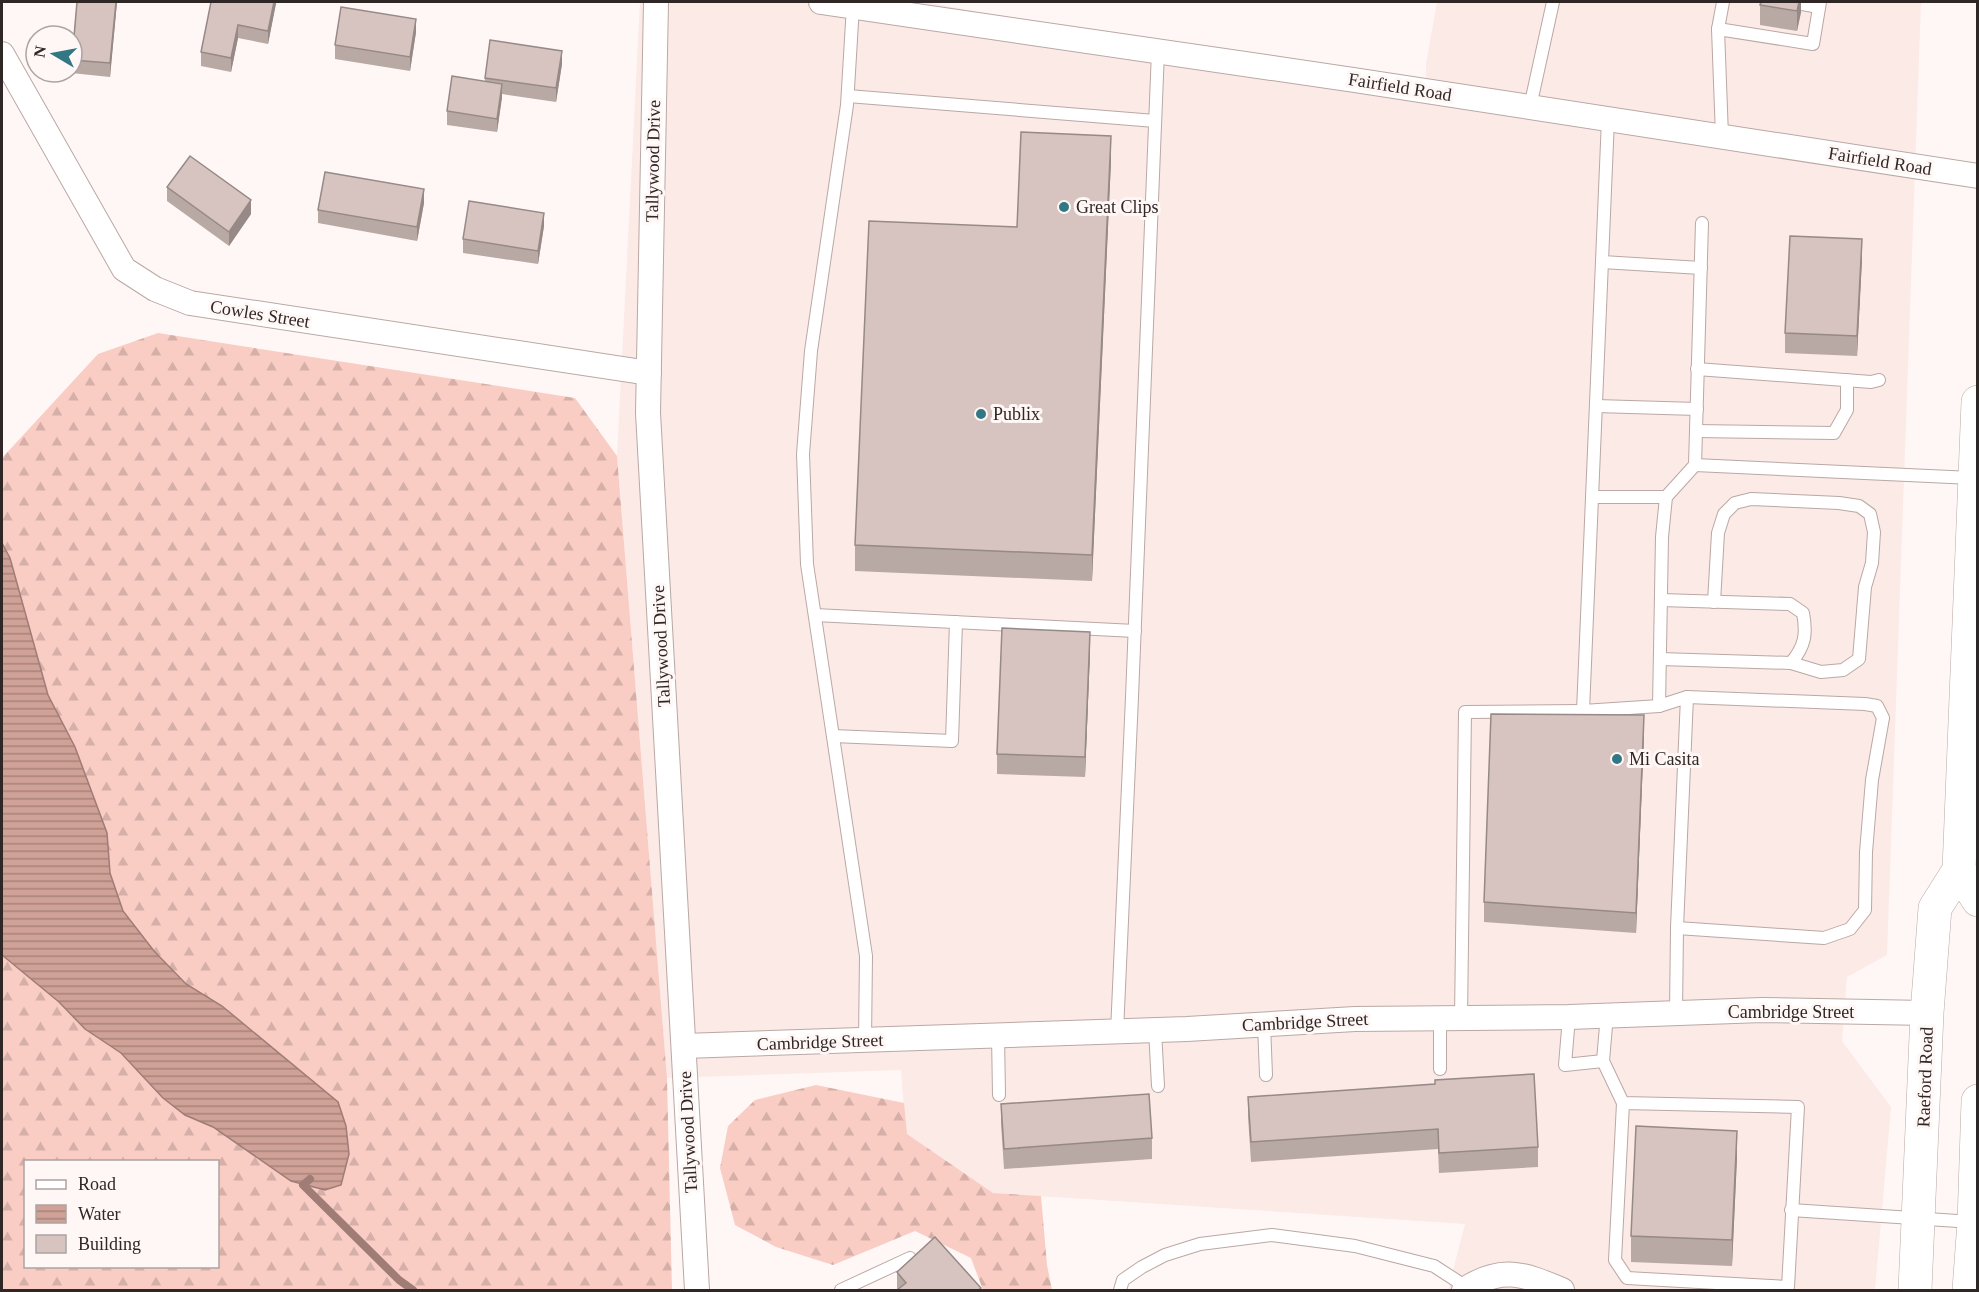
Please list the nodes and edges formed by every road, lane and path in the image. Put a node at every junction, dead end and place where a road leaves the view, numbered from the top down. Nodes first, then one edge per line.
1 (656, 2) edge
2 (821, 2) edge
3 (1553, 2) edge
4 (1724, 2) edge
5 (854, 4) edge
6 (1802, 4) dead end
7 (1820, 4) edge
8 (1718, 29) junction
9 (1158, 51) junction
10 (2, 54) edge
11 (848, 96) junction
12 (1530, 107) junction
13 (1608, 119) junction
14 (1155, 121) junction
15 (1722, 136) junction
16 (1977, 176) edge
17 (1702, 223) dead end
18 (1602, 262) junction
19 (1701, 268) junction
20 (1697, 369) junction
21 (649, 373) junction
22 (1847, 380) junction
23 (1880, 380) dead end
24 (1977, 402) edge
25 (1596, 406) junction
26 (1697, 409) junction
27 (1696, 431) junction
28 (1695, 465) junction
29 (1975, 488) edge
30 (1592, 497) junction
31 (1666, 497) junction
32 (1974, 546) edge
33 (1661, 600) junction
34 (1714, 602) junction
35 (815, 615) junction
36 (956, 622) junction
37 (1135, 631) junction
38 (1660, 659) junction
39 (1791, 663) junction
40 (1687, 697) junction
41 (1659, 706) junction
42 (1583, 711) junction
43 (1971, 726) edge
44 (833, 736) junction
45 (1970, 790) edge
46 (1959, 870) junction
47 (1977, 900) edge
48 (1677, 928) junction
49 (1676, 1012) junction
50 (1927, 1013) junction
51 (1606, 1014) junction
52 (1569, 1017) junction
53 (1450, 1018) junction
54 (1264, 1024) junction
55 (1155, 1030) junction
56 (1117, 1032) junction
57 (998, 1035) junction
58 (866, 1040) junction
59 (684, 1046) junction
60 (1603, 1061) junction
61 (1440, 1070) dead end
62 (1266, 1075) dead end
63 (1158, 1086) dead end
64 (999, 1095) dead end
65 (1977, 1101) edge
66 (1623, 1103) junction
67 (1977, 1159) edge
68 (1791, 1210) junction
69 (1919, 1220) junction
70 (1976, 1222) edge
71 (910, 1258) edge
72 (1466, 1289) edge
73 (697, 1290) edge
74 (841, 1290) edge
75 (1120, 1290) edge
76 (1563, 1290) edge
77 (1915, 1290) edge
78 (1969, 1290) edge

1 - 21 street, Tallywood Drive
2 - 5 street, Fairfield Road
3 - 12 lane
4 - 8 lane
5 - 9 street, Fairfield Road
5 - 11 lane
6 - 7 lane
7 - 8 lane
8 - 15 lane
9 - 12 street, Fairfield Road
9 - 14 lane
10 - 21 street, Cowles Street
11 - 14 lane
11 - 35 lane
12 - 13 street, Fairfield Road
13 - 15 street, Fairfield Road
13 - 18 lane
14 - 37 lane
15 - 16 street, Fairfield Road
17 - 19 lane
18 - 19 lane
18 - 25 lane
19 - 20 lane
20 - 22 lane
20 - 26 lane
21 - 59 street, Tallywood Drive
22 - 23 lane
22 - 27 lane
24 - 29 main road
25 - 26 lane
25 - 30 lane
26 - 27 lane
27 - 28 lane
28 - 29 lane
28 - 31 lane
29 - 32 main road
30 - 31 lane
30 - 42 lane
31 - 33 lane
32 - 43 main road
33 - 34 lane
33 - 38 lane
34 - 39 lane
34 - 39 lane
35 - 36 lane
35 - 44 lane
36 - 37 lane
36 - 44 lane
37 - 56 lane
38 - 39 lane
38 - 41 lane
40 - 41 lane
40 - 48 lane
40 - 48 lane
41 - 42 lane
42 - 53 lane
43 - 45 main road
44 - 58 lane
45 - 46 main road
46 - 47 main road
46 - 50 main road, Raeford Road
48 - 49 lane
49 - 50 street, Cambridge Street
49 - 51 street, Cambridge Street
50 - 69 main road, Raeford Road
51 - 52 street, Cambridge Street
51 - 60 lane
52 - 53 street, Cambridge Street
52 - 60 lane
53 - 54 street, Cambridge Street
53 - 61 lane
54 - 55 street, Cambridge Street
54 - 62 lane
55 - 56 street, Cambridge Street
55 - 63 lane
56 - 57 street, Cambridge Street
57 - 58 street, Cambridge Street
57 - 64 lane
58 - 59 street, Cambridge Street
59 - 73 street, Tallywood Drive
60 - 66 lane
65 - 67 main road
66 - 68 lane
66 - 68 lane
67 - 70 main road
68 - 69 lane
69 - 70 lane
69 - 77 main road, Raeford Road
70 - 78 main road
71 - 74 lane
72 - 75 lane
72 - 76 street

